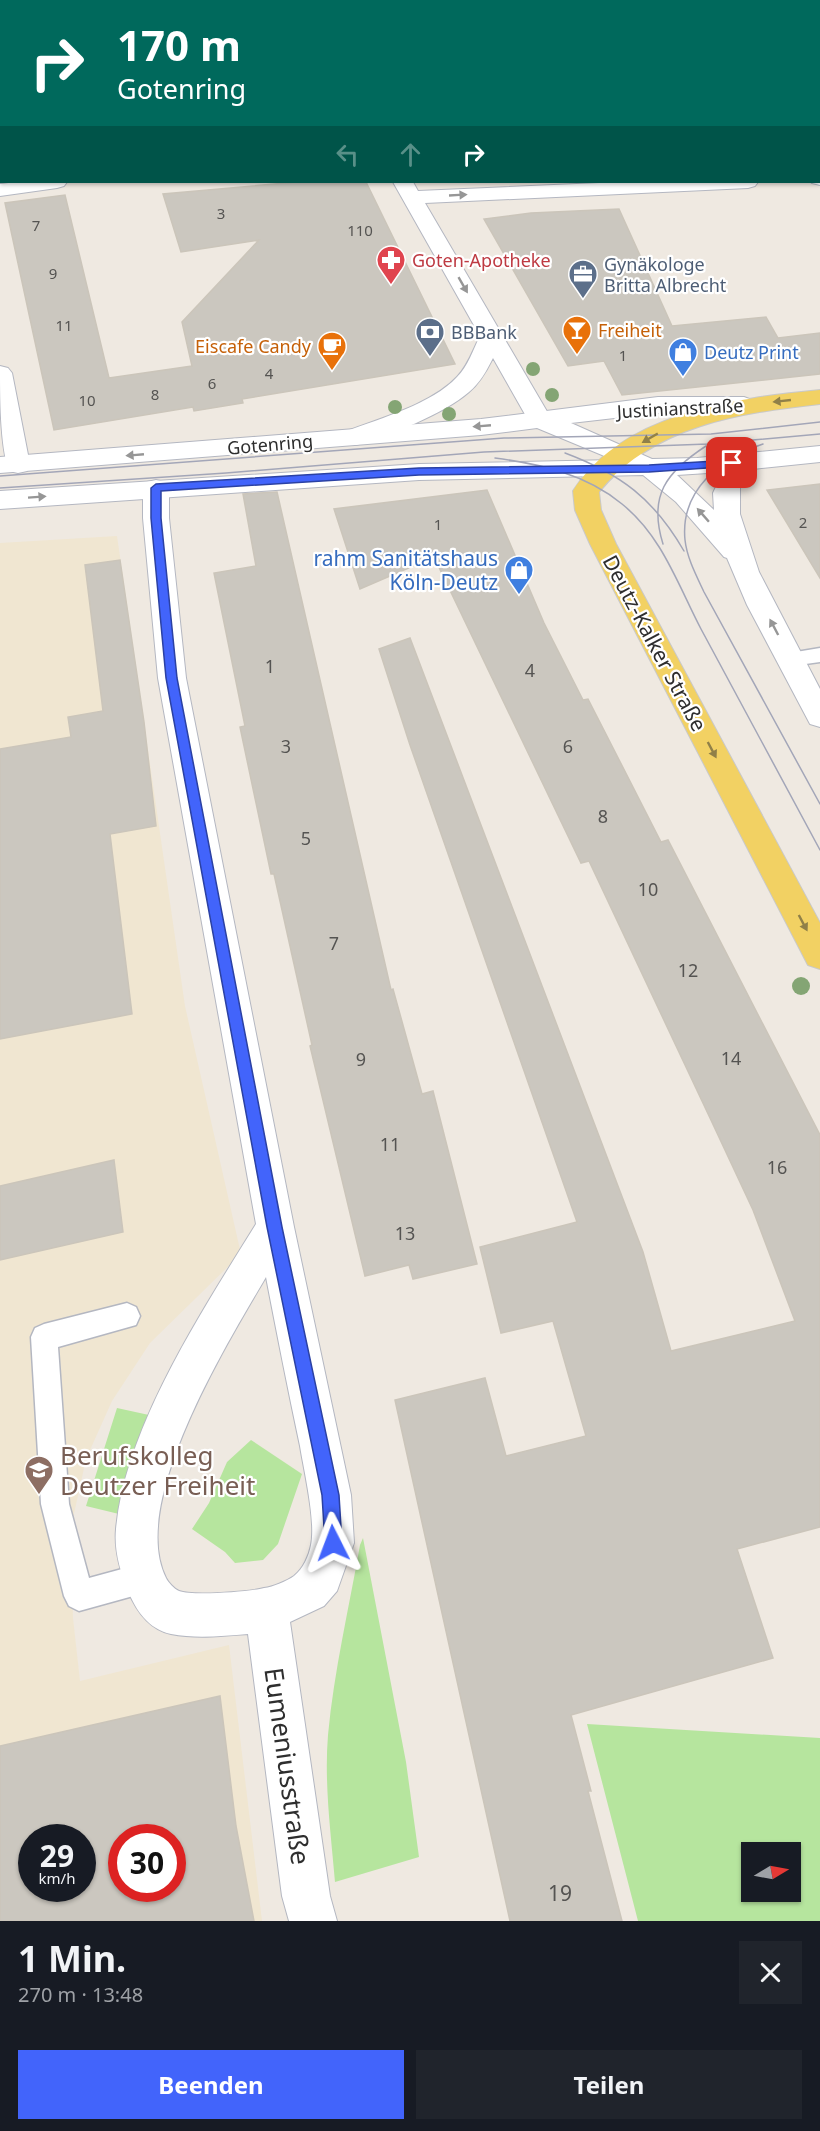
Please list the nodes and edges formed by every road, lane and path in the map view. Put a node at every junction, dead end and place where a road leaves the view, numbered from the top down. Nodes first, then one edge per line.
1 (50, 183) edge
2 (699, 183) edge
3 (408, 189) edge
4 (0, 190) edge
5 (492, 336) junction
6 (0, 373) edge
7 (820, 397) edge
8 (744, 405) junction
9 (540, 420) junction
10 (356, 437) junction
11 (820, 454) edge
12 (614, 462) junction
13 (745, 462) junction
14 (9, 465) edge
15 (649, 468) junction
16 (156, 488) junction
17 (0, 500) edge
18 (740, 560) junction
19 (820, 655) edge
20 (790, 659) junction
21 (820, 716) edge
22 (820, 955) edge
23 (274, 1227) junction
24 (127, 1316) dead end
25 (144, 1578) junction
26 (267, 1610) junction
27 (313, 1921) edge

1 - 4 street
3 -> 2 street
3 -> 5 street
5 - 9 street
5 - 10 street
6 - 14 street
7 -> 8 main road, Justinianstraße
8 - 9 street, Justinianstraße
8 -> 12 main road, Deutz-Kalker Straße
9 -> 10 street, Gotenring
9 - 12 street
10 -> 14 street, Gotenring
11 - 13 street
12 - 15 street
12 - 16 street, Gotenring
12 -> 22 main road, Deutz-Kalker Straße
13 - 15 street
13 - 18 street
18 -> 15 street
17 -> 16 street, Gotenring
16 - 23 street
20 -> 18 street
19 - 20 lane
20 - 21 street
23 - 25 street
23 - 26 street
24 - 25 lane
25 - 26 street
26 - 27 street, Eumeniusstraße

